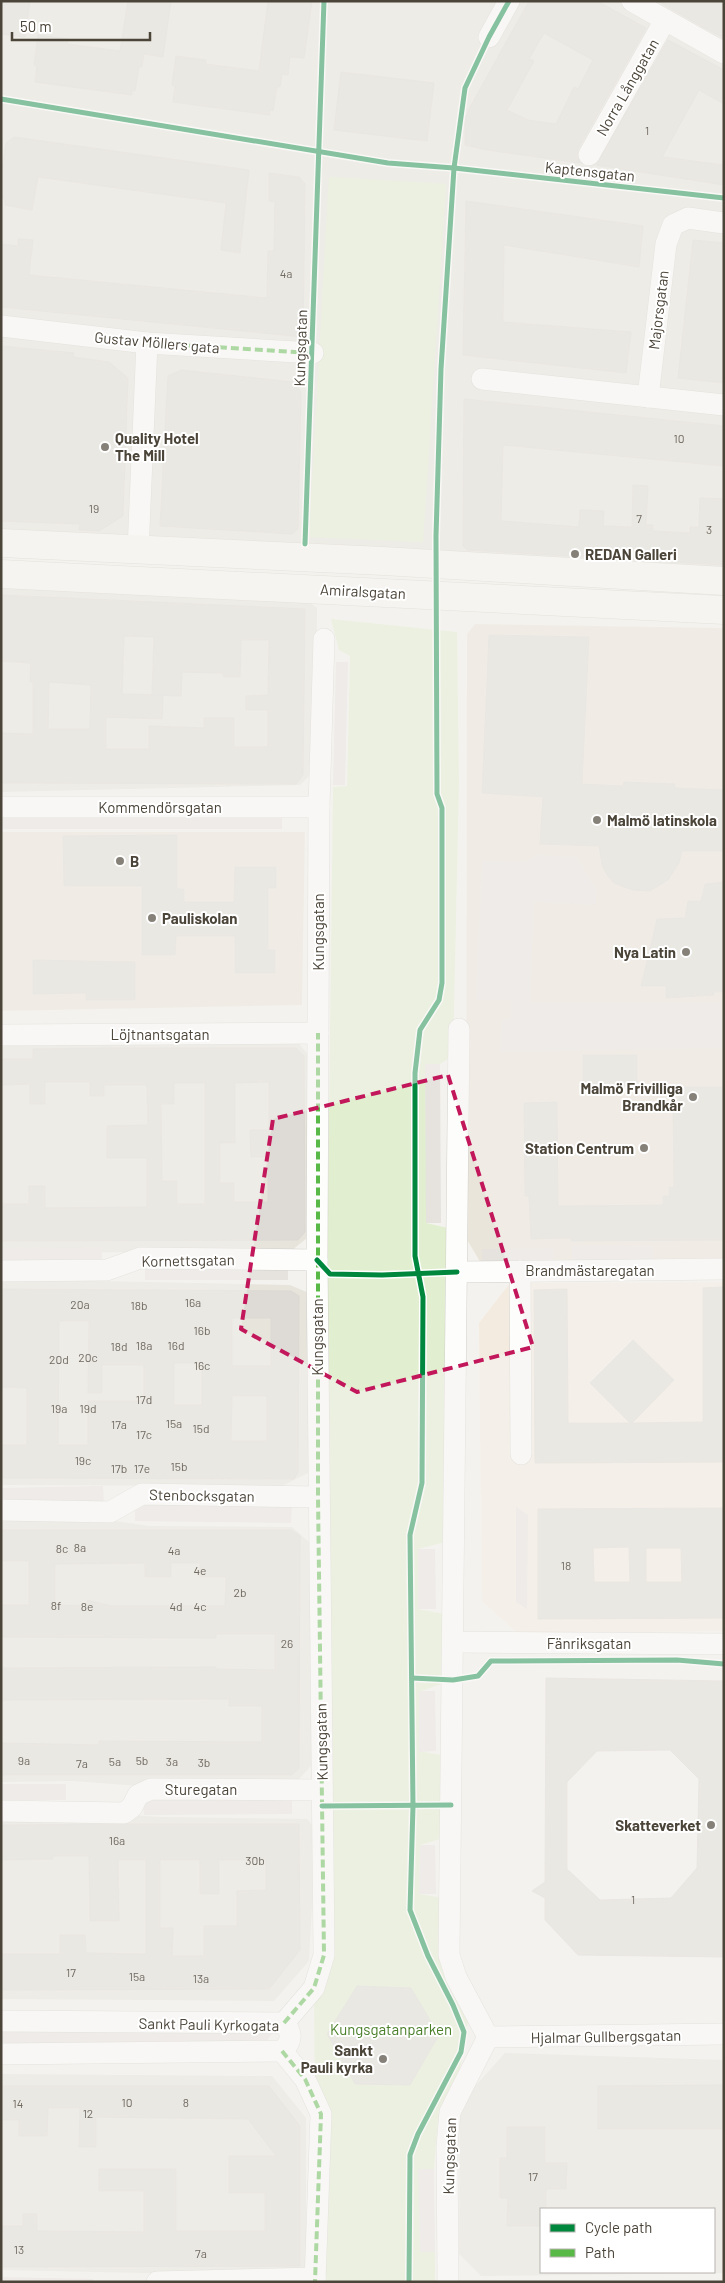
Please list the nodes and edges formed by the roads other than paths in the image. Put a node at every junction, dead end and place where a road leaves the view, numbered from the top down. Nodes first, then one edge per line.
1 (509, 1) edge
2 (632, 1) edge
3 (665, 20) junction
4 (489, 37) dead end
5 (724, 53) edge
6 (589, 155) dead end
7 (724, 223) edge
8 (1, 326) edge
9 (147, 343) junction
10 (313, 353) dead end
11 (482, 379) dead end
12 (648, 397) junction
13 (724, 405) edge
14 (1, 543) edge
15 (138, 551) junction
16 (1, 574) edge
17 (724, 581) edge
18 (724, 610) edge
19 (324, 639) dead end
20 (1, 807) edge
21 (319, 807) junction
22 (459, 1029) dead end
23 (318, 1033) junction
24 (1, 1036) edge
25 (317, 1260) junction
26 (724, 1269) edge
27 (1, 1271) edge
28 (520, 1271) junction
29 (456, 1272) junction
30 (521, 1454) dead end
31 (318, 1496) junction
32 (1, 1510) edge
33 (454, 1642) junction
34 (724, 1644) edge
35 (321, 1790) junction
36 (1, 1811) edge
37 (1, 2021) edge
38 (284, 2023) junction
39 (724, 2034) edge
40 (488, 2037) junction
41 (282, 2051) junction
42 (1, 2054) edge
43 (315, 2280) edge
44 (157, 2282) edge
45 (448, 2282) edge

1 - 4 street
2 - 3 street
3 - 5 street
3 - 6 street, Norra Långgatan
7 - 12 street, Majorsgatan
8 - 9 street, Gustav Möllers gata
9 - 10 street, Gustav Möllers gata
9 - 15 street
11 - 12 street
12 - 13 street
14 - 15 main road, Amiralsgatan
15 - 17 main road, Amiralsgatan
16 - 18 main road, Amiralsgatan
19 - 21 street, Kungsgatan
20 - 21 street, Kommendörsgatan
21 - 23 street, Kungsgatan
22 - 29 street
23 - 24 street, Löjtnantsgatan
23 - 25 street, Kungsgatan
25 - 27 street, Kornettsgatan
25 - 31 street, Kungsgatan
26 - 28 street, Brandmästaregatan
28 - 29 street, Brandmästaregatan
28 - 30 street
29 - 33 street
31 - 32 street, Stenbocksgatan
31 - 35 street, Kungsgatan
33 - 34 street, Fänriksgatan
33 - 40 street
35 - 36 street, Sturegatan
35 - 38 street, Kungsgatan
37 - 38 street, Sankt Pauli Kyrkogata
38 - 41 street, Sankt Pauli Kyrkogata
39 - 40 street, Hjalmar Gullbergsgatan
40 - 45 street, Kungsgatan
41 - 42 street, Sankt Pauli Kyrkogata
41 - 43 street
43 - 44 street

